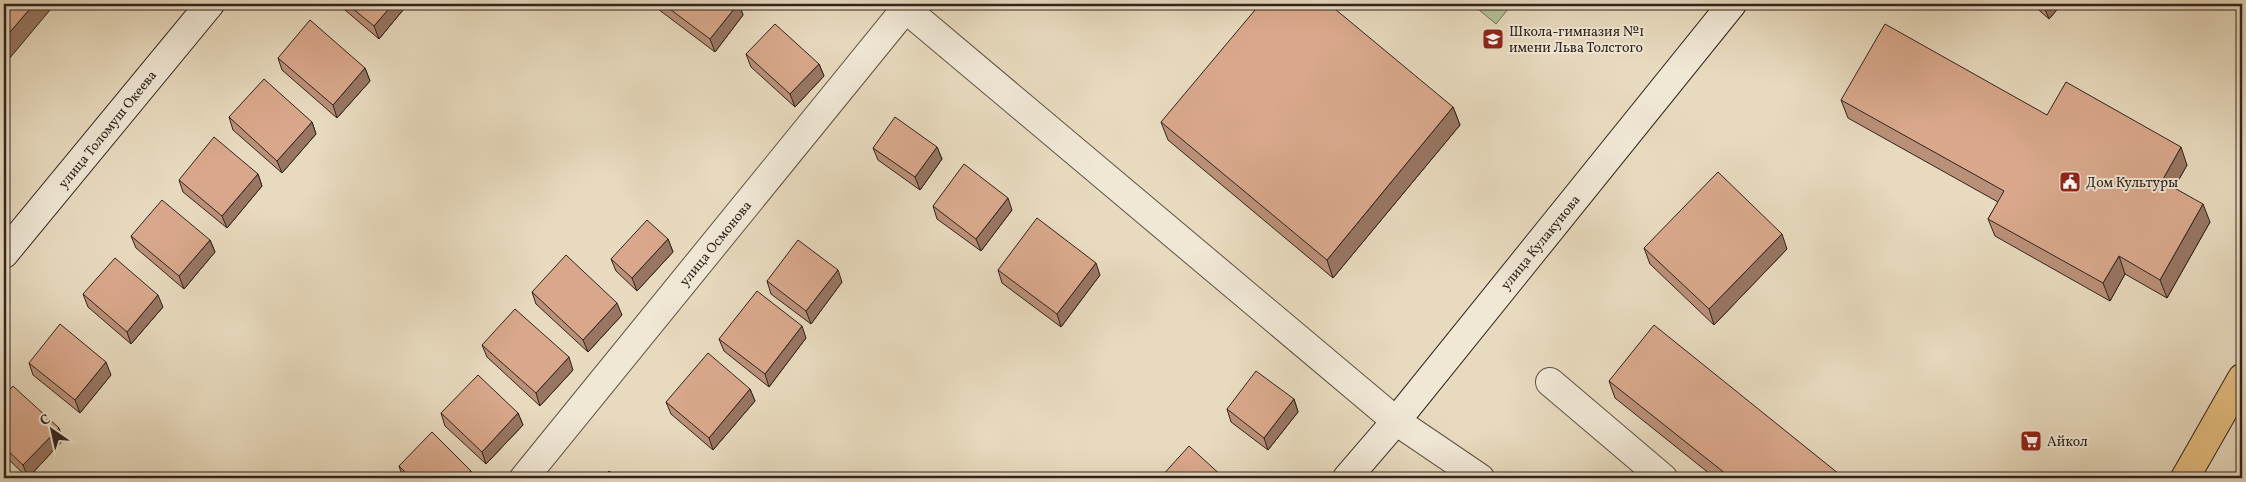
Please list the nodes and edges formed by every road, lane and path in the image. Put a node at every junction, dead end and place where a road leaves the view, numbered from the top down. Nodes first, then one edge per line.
1 (210, 4) edge
2 (1732, 4) edge
3 (903, 6) edge
4 (4, 254) edge
5 (2242, 378) edge
6 (1550, 382) dead end
7 (1396, 421) junction
8 (524, 478) edge
9 (1347, 478) edge
10 (1480, 478) edge
11 (1663, 478) edge
12 (2185, 478) edge

1 - 4 street, улица Толомуш Океева
2 - 7 street, улица Кулакунова
3 - 7 street
3 - 8 street, улица Осмонова
5 - 12 highway
6 - 11 street
7 - 9 street, улица Кулакунова
7 - 10 street

